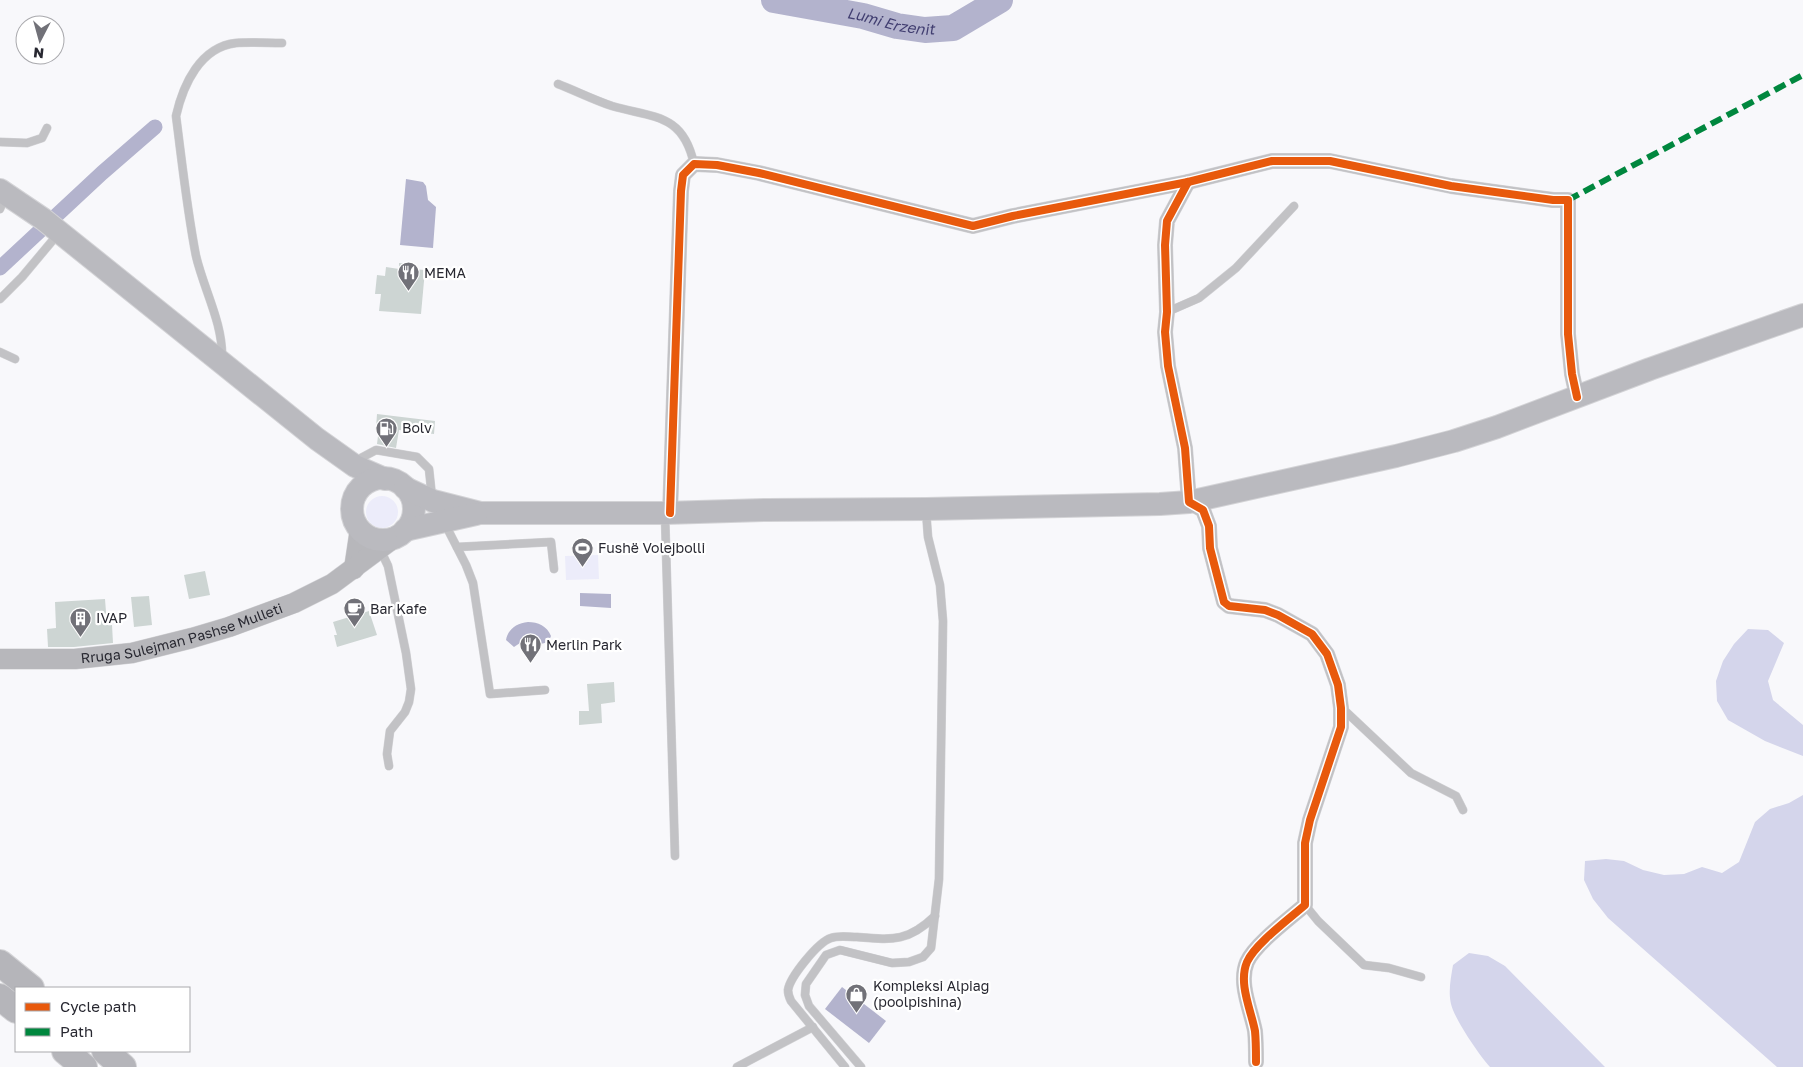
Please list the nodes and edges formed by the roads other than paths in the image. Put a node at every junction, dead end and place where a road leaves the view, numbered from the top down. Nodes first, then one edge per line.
1 (282, 43) dead end
2 (558, 84) dead end
3 (47, 128) dead end
4 (0, 142) edge
5 (694, 164) junction
6 (1188, 182) junction
7 (2, 198) edge
8 (1294, 206) dead end
9 (57, 230) junction
10 (0, 299) edge
11 (1167, 312) junction
12 (1803, 315) edge
13 (0, 352) edge
14 (15, 360) dead end
15 (222, 363) junction
16 (1577, 397) junction
17 (317, 439) junction
18 (356, 466) junction
19 (385, 478) junction
20 (405, 488) junction
21 (358, 492) junction
22 (433, 501) junction
23 (1189, 502) junction
24 (926, 509) junction
25 (480, 513) junction
26 (668, 513) junction
27 (444, 522) junction
28 (360, 530) junction
29 (402, 533) junction
30 (457, 546) junction
31 (380, 549) junction
32 (554, 568) dead end
33 (354, 569) junction
34 (0, 658) edge
35 (545, 690) dead end
36 (1341, 708) junction
37 (389, 766) dead end
38 (1463, 810) dead end
39 (675, 856) dead end
40 (1304, 905) junction
41 (935, 916) junction
42 (0, 963) edge
43 (1421, 977) dead end
44 (30, 987) edge
45 (0, 997) edge
46 (15, 1009) edge
47 (813, 1027) junction
48 (66, 1052) edge
49 (105, 1052) edge
50 (1256, 1062) dead end
51 (84, 1067) edge
52 (123, 1067) edge
53 (737, 1067) edge
54 (845, 1067) edge
55 (861, 1067) edge

1 - 15 lane
2 - 5 lane
3 - 4 lane
5 - 6 street
5 - 26 street
6 - 11 street
6 - 16 street
7 - 9 main road
8 - 11 lane
9 - 10 lane
9 - 15 main road
11 - 23 street
12 - 16 main road
13 - 14 lane
15 - 17 main road
16 - 23 main road
17 - 18 main road
17 - 21 main road
18 - 19 main road
18 - 22 lane
19 - 20 main road
19 - 21 main road
20 - 22 main road
20 - 29 main road
21 - 28 main road
22 - 25 main road
23 - 24 main road
23 - 36 street
24 - 26 main road
24 - 41 lane
25 - 26 main road
25 - 27 main road
26 - 39 lane
27 - 29 main road
27 - 30 lane
28 - 29 main road
28 - 33 main road
29 - 31 main road, Rruga Sulejman Pashse Mulleti
30 - 32 lane
30 - 35 lane
31 - 33 main road, Rruga Sulejman Pashse Mulleti
31 - 37 lane
33 - 34 main road, Rruga Sulejman Pashse Mulleti
36 - 38 lane
36 - 40 street
40 - 43 lane
40 - 50 street
41 - 47 lane
41 - 55 lane
42 - 44 highway
45 - 46 highway
47 - 53 lane
47 - 54 lane
48 - 51 highway
49 - 52 highway

